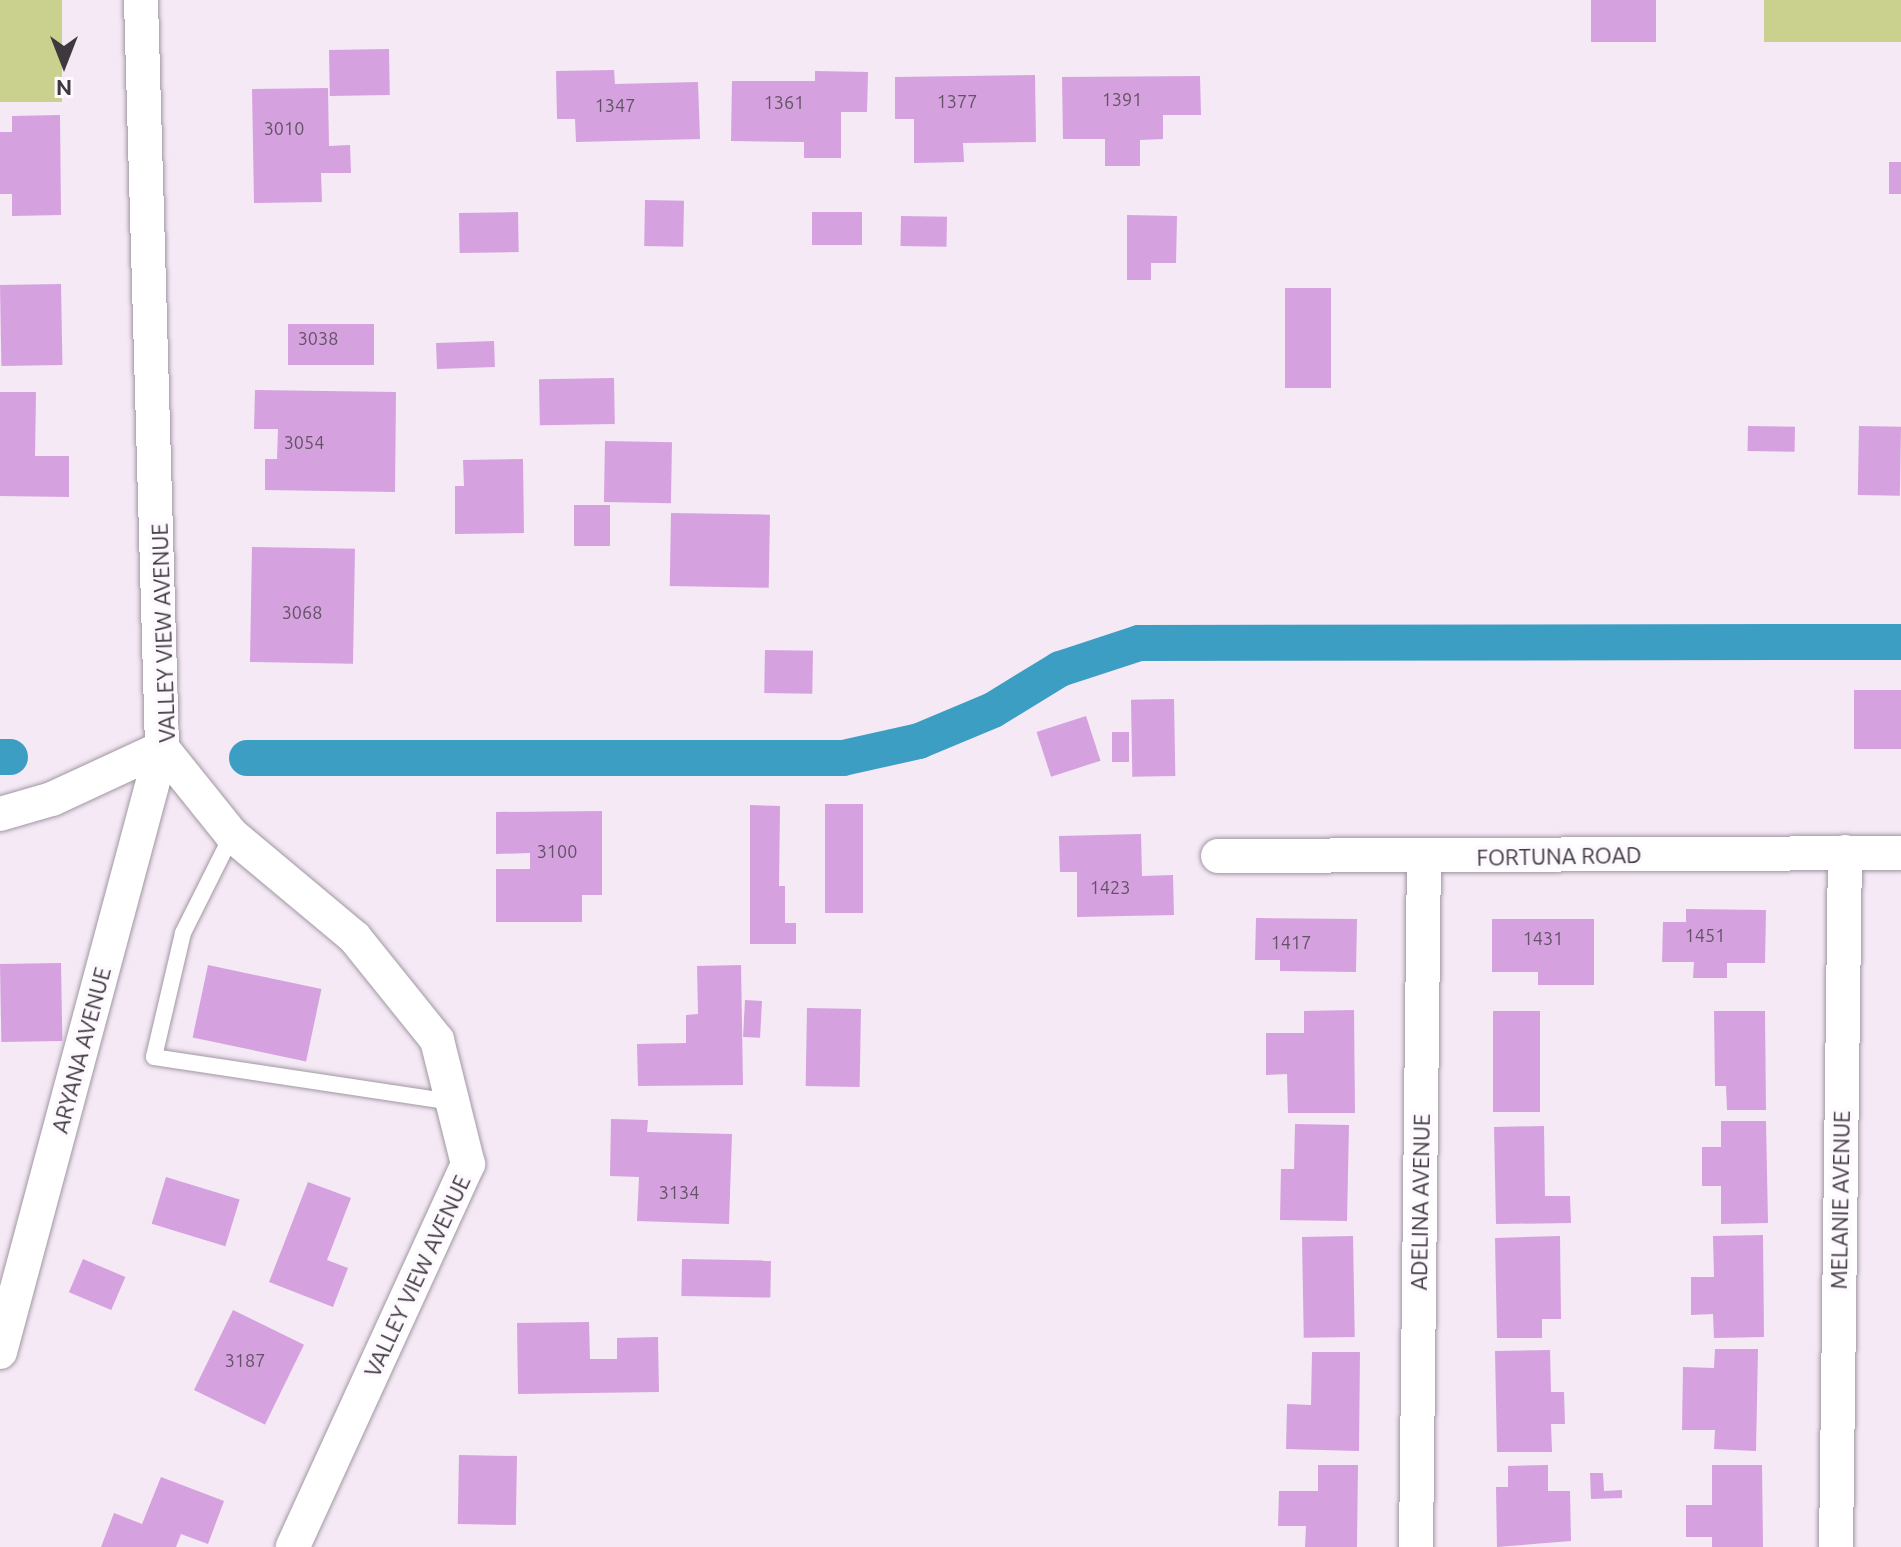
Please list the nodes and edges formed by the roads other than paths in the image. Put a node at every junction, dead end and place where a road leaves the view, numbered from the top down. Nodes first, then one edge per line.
1 (141, 0) edge
2 (162, 748) junction
3 (0, 814) edge
4 (232, 835) junction
5 (1845, 852) junction
6 (1901, 853) edge
7 (1218, 856) dead end
8 (1424, 857) junction
9 (452, 1102) junction
10 (0, 1352) edge
11 (296, 1546) edge
12 (1416, 1547) edge
13 (1836, 1547) edge

1 - 2 street, VALLEY VIEW AVENUE
2 - 3 street
2 - 4 street, VALLEY VIEW AVENUE
2 - 10 street, ARYANA AVENUE
4 - 9 street, VALLEY VIEW AVENUE
4 - 9 lane
5 - 6 street, FORTUNA ROAD
5 - 8 street, FORTUNA ROAD
5 - 13 street, MELANIE AVENUE
7 - 8 street, FORTUNA ROAD
8 - 12 street, ADELINA AVENUE
9 - 11 street, VALLEY VIEW AVENUE

